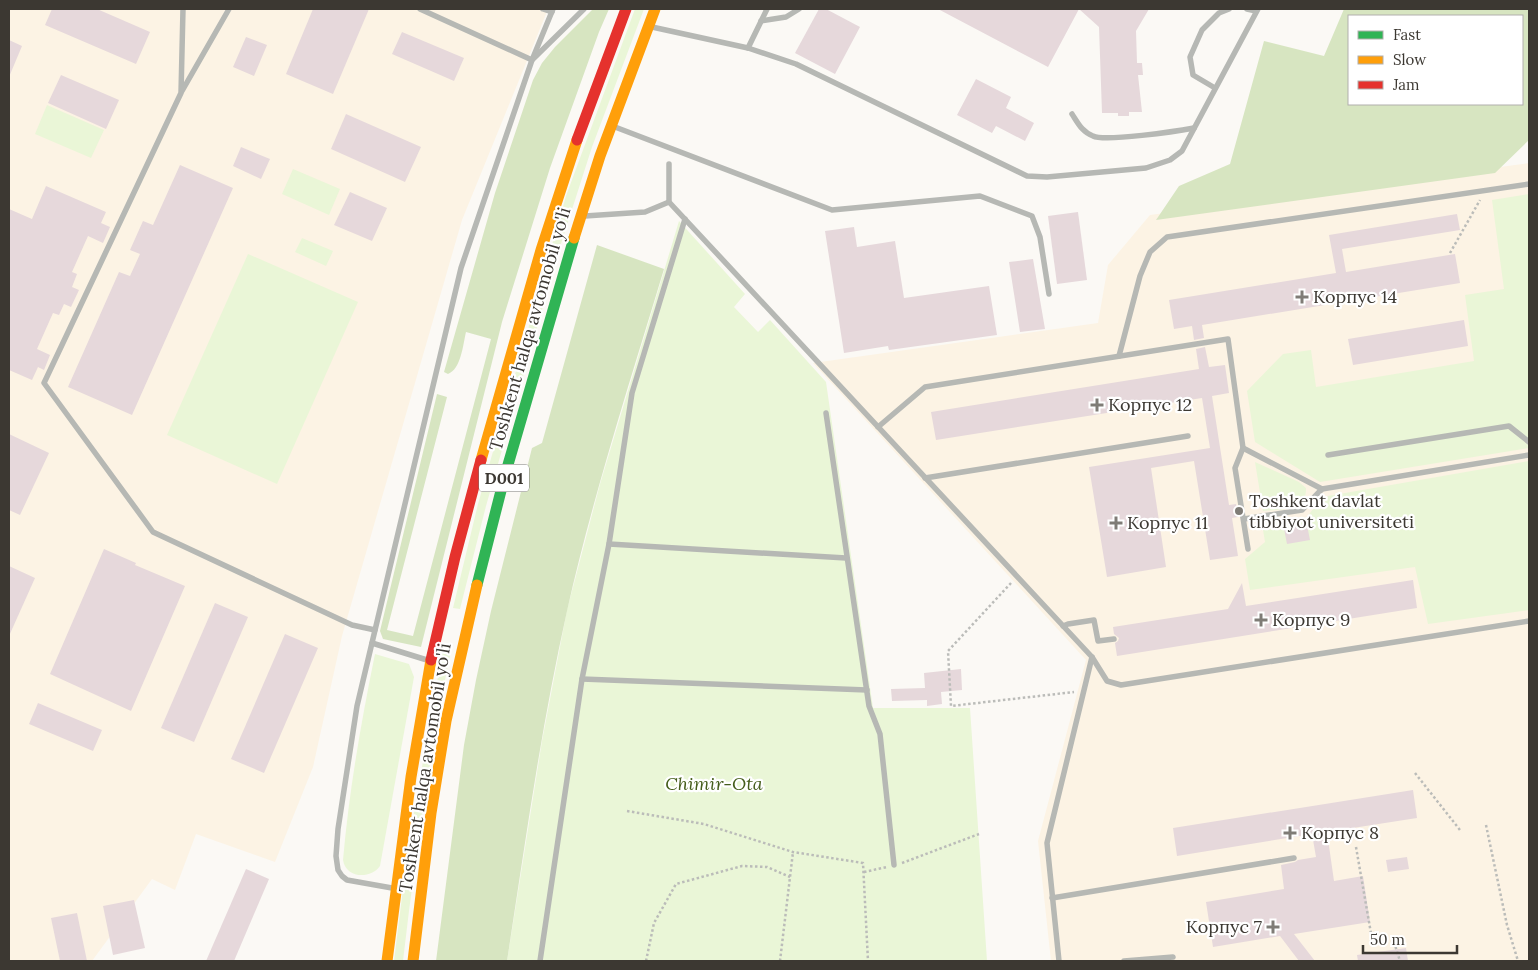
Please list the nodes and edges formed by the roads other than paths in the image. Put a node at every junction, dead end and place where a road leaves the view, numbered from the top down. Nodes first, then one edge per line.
1 (183, 9) edge
2 (230, 9) edge
3 (420, 9) edge
4 (543, 9) edge
5 (584, 9) edge
6 (626, 9) edge
7 (654, 9) edge
8 (767, 9) edge
9 (799, 9) edge
10 (1229, 9) edge
11 (1247, 9) edge
12 (1257, 10) edge
13 (553, 11) edge
14 (761, 22) junction
15 (648, 26) junction
16 (748, 48) junction
17 (532, 60) junction
18 (1215, 88) junction
19 (181, 93) junction
20 (1072, 114) dead end
21 (611, 126) junction
22 (1194, 128) junction
23 (669, 164) dead end
24 (1529, 184) edge
25 (669, 202) junction
26 (581, 216) junction
27 (685, 220) junction
28 (1048, 294) dead end
29 (1119, 356) junction
30 (826, 413) dead end
31 (878, 427) junction
32 (1188, 436) dead end
33 (1529, 442) edge
34 (1243, 448) junction
35 (1328, 455) dead end
36 (1529, 455) edge
37 (925, 478) junction
38 (1322, 489) junction
39 (1244, 519) junction
40 (609, 544) junction
41 (1248, 549) dead end
42 (846, 558) junction
43 (1529, 621) edge
44 (1063, 626) junction
45 (452, 628) junction
46 (374, 630) junction
47 (1114, 639) dead end
48 (372, 643) junction
49 (1092, 657) junction
50 (431, 662) junction
51 (582, 679) junction
52 (867, 690) junction
53 (1294, 858) dead end
54 (894, 865) road end
55 (397, 888) junction
56 (1052, 898) junction
57 (1173, 957) dead end
58 (387, 961) edge
59 (413, 961) edge
60 (540, 961) edge
61 (1059, 961) edge
62 (1124, 961) edge

1 - 19 lane
2 - 19 lane
3 - 17 lane
4 - 13 lane
5 - 17 lane
6 - 45 highway, Toshkent halqa avtomobil yo'li / D001
7 - 15 highway, Toshkent halqa avtomobil yo'li / D001
8 - 14 lane
9 - 14 lane
10 - 18 lane
11 - 12 lane
12 - 18 lane
13 - 17 lane
14 - 16 lane
15 - 16 lane
15 - 21 highway, Toshkent halqa avtomobil yo'li / D001
16 - 22 lane
17 - 46 lane
18 - 22 lane
19 - 46 lane
20 - 22 lane
21 - 26 highway, Toshkent halqa avtomobil yo'li / D001
21 - 28 lane
23 - 25 lane
24 - 29 lane
25 - 26 lane
25 - 27 lane
26 - 45 highway, Toshkent halqa avtomobil yo'li / D001
27 - 31 lane
27 - 40 lane
29 - 31 lane
29 - 34 lane
30 - 42 lane
31 - 37 lane
32 - 37 lane
33 - 35 lane
34 - 38 lane
34 - 39 lane
36 - 38 lane
37 - 44 lane
38 - 39 lane
39 - 41 lane
40 - 42 lane
40 - 51 lane
42 - 52 lane
43 - 49 lane
44 - 47 lane
44 - 49 lane
45 - 50 highway, Toshkent halqa avtomobil yo'li / D001
45 - 59 highway, Toshkent halqa avtomobil yo'li / D001
46 - 48 lane
48 - 50 lane
48 - 55 lane
49 - 56 lane
50 - 55 highway, Toshkent halqa avtomobil yo'li / D001
51 - 52 lane
51 - 60 lane
52 - 54 lane
53 - 56 lane
55 - 58 highway, Toshkent halqa avtomobil yo'li / D001
56 - 61 lane
57 - 62 lane

